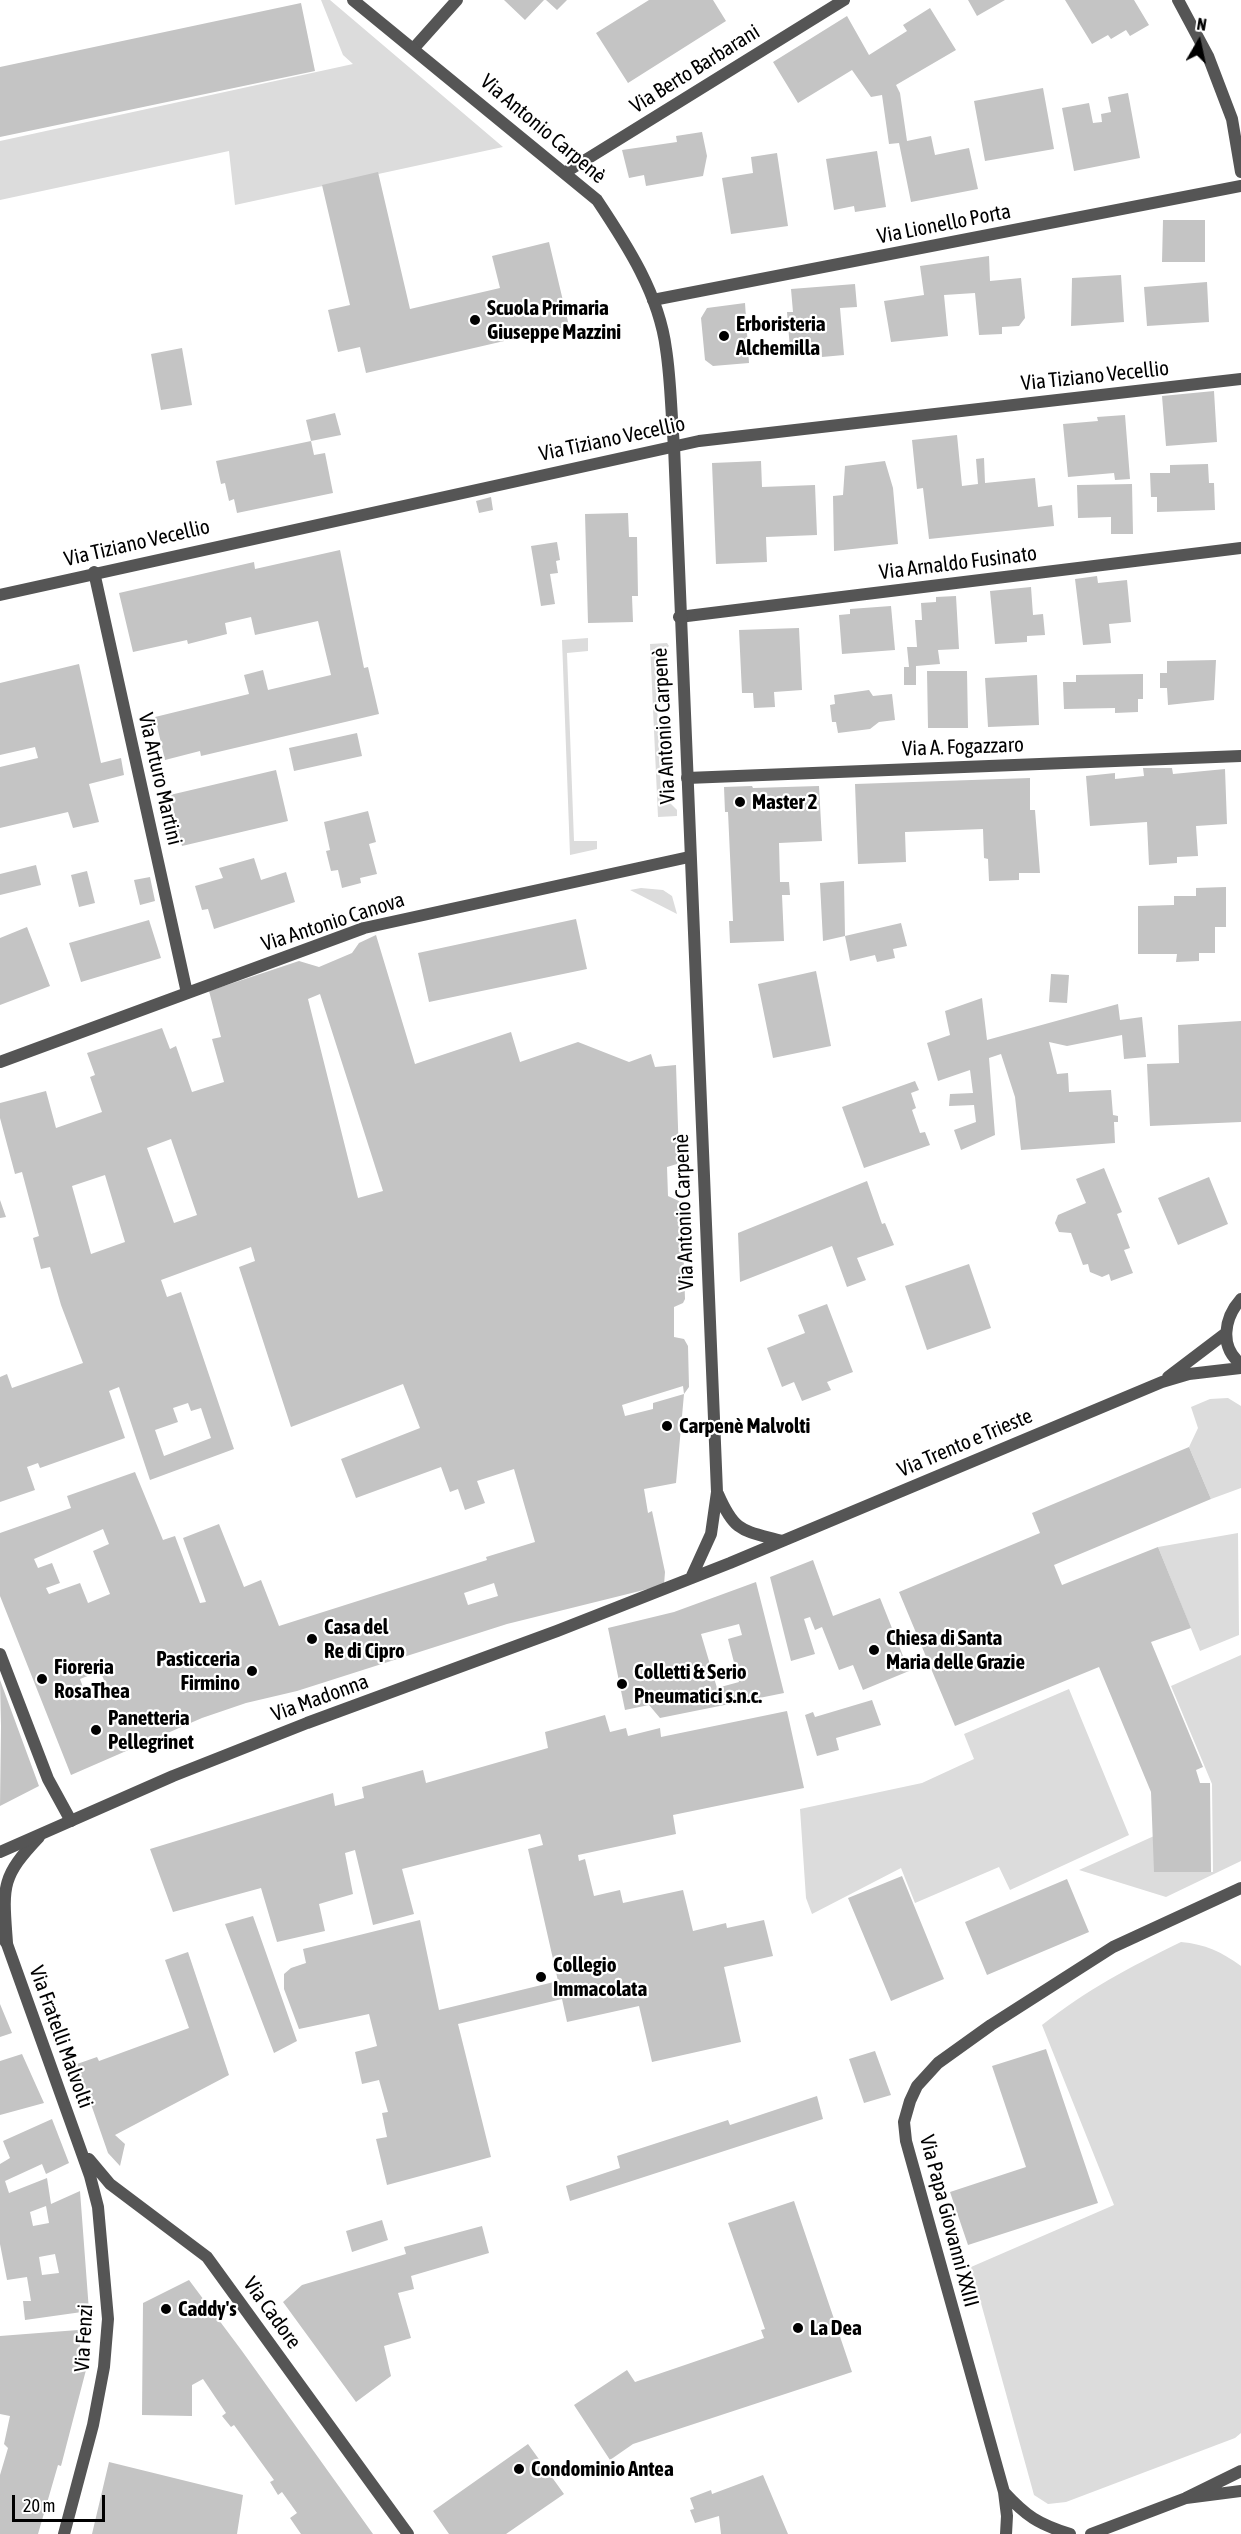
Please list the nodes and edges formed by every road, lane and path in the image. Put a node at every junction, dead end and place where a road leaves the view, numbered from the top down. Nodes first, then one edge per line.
1 (353, 0) edge
2 (457, 0) edge
3 (844, 0) edge
4 (1178, 0) edge
5 (414, 48) junction
6 (566, 172) junction
7 (1241, 172) edge
8 (1241, 186) edge
9 (653, 300) junction
10 (1241, 379) edge
11 (674, 446) junction
12 (1241, 548) edge
13 (94, 573) junction
14 (0, 595) edge
15 (679, 617) junction
16 (1241, 756) edge
17 (687, 778) junction
18 (689, 857) junction
19 (188, 993) junction
20 (0, 1062) edge
21 (1241, 1299) edge
22 (1226, 1332) junction
23 (1241, 1366) edge
24 (1162, 1382) junction
25 (717, 1492) junction
26 (782, 1541) junction
27 (691, 1578) junction
28 (0, 1654) edge
29 (70, 1821) junction
30 (39, 1837) junction
31 (0, 1852) edge
32 (1241, 1888) edge
33 (3, 1939) edge
34 (78, 2143) junction
35 (1241, 2471) edge
36 (1241, 2491) edge
37 (1004, 2492) junction
38 (1186, 2498) junction
39 (64, 2534) edge
40 (408, 2534) edge
41 (1005, 2534) edge
42 (1070, 2534) edge
43 (1091, 2534) edge

1 - 5 street, Via Antonio Carpenè
2 - 5 street
3 - 6 street, Via Berto Barbarani
4 - 7 street
5 - 6 street, Via Antonio Carpenè
6 - 9 street, Via Antonio Carpenè
8 - 9 street, Via Lionello Porta
9 - 11 street, Via Antonio Carpenè
10 - 11 street, Via Tiziano Vecellio
11 - 13 street, Via Tiziano Vecellio
11 - 15 street, Via Antonio Carpenè
12 - 15 street, Via Arnaldo Fusinato
13 - 14 street, Via Tiziano Vecellio
13 - 19 street, Via Arturo Martini
15 - 17 street, Via Antonio Carpenè
16 - 17 street, Via A. Fogazzaro
17 - 18 street, Via Antonio Carpenè
18 - 19 street, Via Antonio Canova
18 - 25 street, Via Antonio Carpenè
19 - 20 street, Via Antonio Canova
21 - 22 street, Via Trento e Trieste
22 - 23 street, Via Trento e Trieste
22 - 24 street, Via Trento e Trieste
23 - 24 street, Via Trento e Trieste
24 - 26 street, Via Trento e Trieste
25 - 26 street
25 - 27 street, Via Antonio Carpenè
26 - 27 street, Via Trento e Trieste
27 - 29 street, Via Madonna
28 - 29 street
29 - 30 street, Via Madonna
30 - 31 street, Via Madonna
30 - 33 street, Via Fratelli Malvolti
32 - 37 street, Via Papa Giovanni XXIII
33 - 34 street, Via Fratelli Malvolti
34 - 39 street, Via Fenzi
34 - 40 street, Via Cadore
35 - 38 street
36 - 38 street
37 - 41 street, Via Papa Giovanni XXIII
37 - 42 street, Via Papa Giovanni XXIII
38 - 43 street

